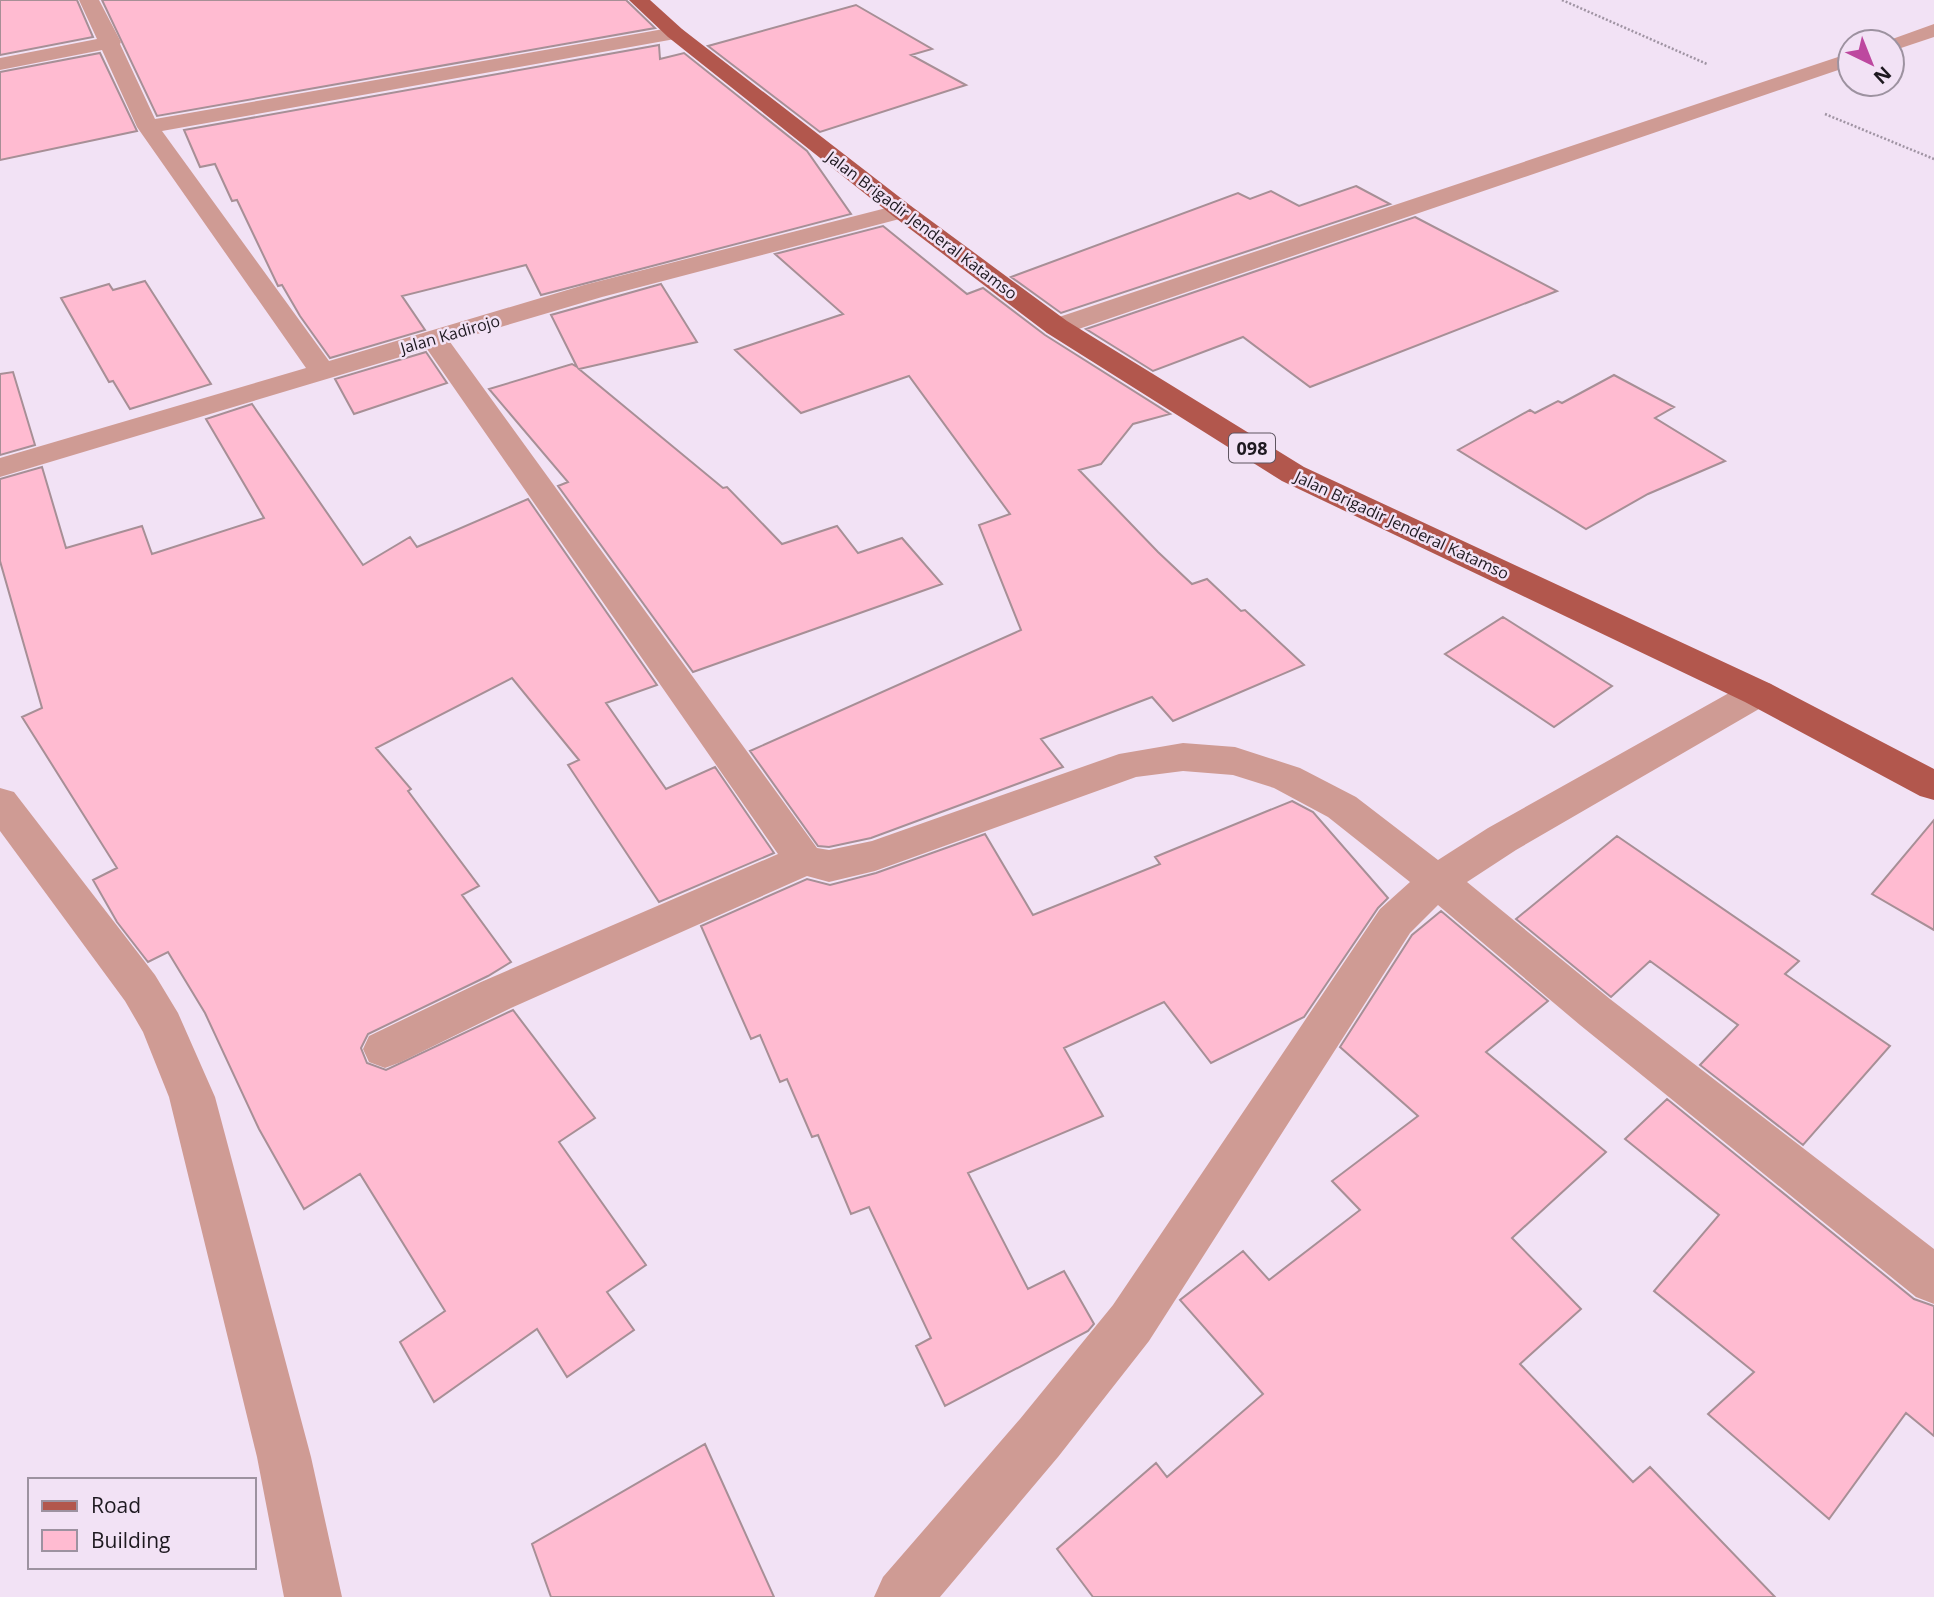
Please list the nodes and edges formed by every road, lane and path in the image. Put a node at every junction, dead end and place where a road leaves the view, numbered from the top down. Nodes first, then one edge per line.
1 (89, 0) edge
2 (639, 0) edge
3 (1934, 30) edge
4 (675, 33) junction
5 (1906, 39) edge
6 (111, 42) junction
7 (0, 64) edge
8 (1836, 64) edge
9 (148, 127) junction
10 (902, 211) junction
11 (1057, 327) junction
12 (434, 340) junction
13 (322, 370) junction
14 (0, 468) edge
15 (1758, 693) junction
16 (1934, 786) edge
17 (0, 802) edge
18 (804, 860) junction
19 (1437, 881) junction
20 (384, 1049) dead end
21 (1934, 1280) edge
22 (313, 1597) edge
23 (903, 1597) edge

1 - 6 street
2 - 4 main road, Jalan Brigadir Jenderal Katamso / 098
3 - 5 street
4 - 9 street
4 - 10 main road, Jalan Brigadir Jenderal Katamso / 098
6 - 7 street
6 - 9 street
8 - 11 street
9 - 13 street
10 - 11 main road, Jalan Brigadir Jenderal Katamso / 098
10 - 12 street, Jalan Kadirojo
11 - 15 main road, Jalan Brigadir Jenderal Katamso / 098
12 - 13 street, Jalan Kadirojo
12 - 18 street
13 - 14 street, Jalan Kadirojo
15 - 16 main road, Jalan Brigadir Jenderal Katamso / 098
15 - 19 street
17 - 22 street
18 - 19 street
18 - 20 street
19 - 21 street
19 - 23 street

